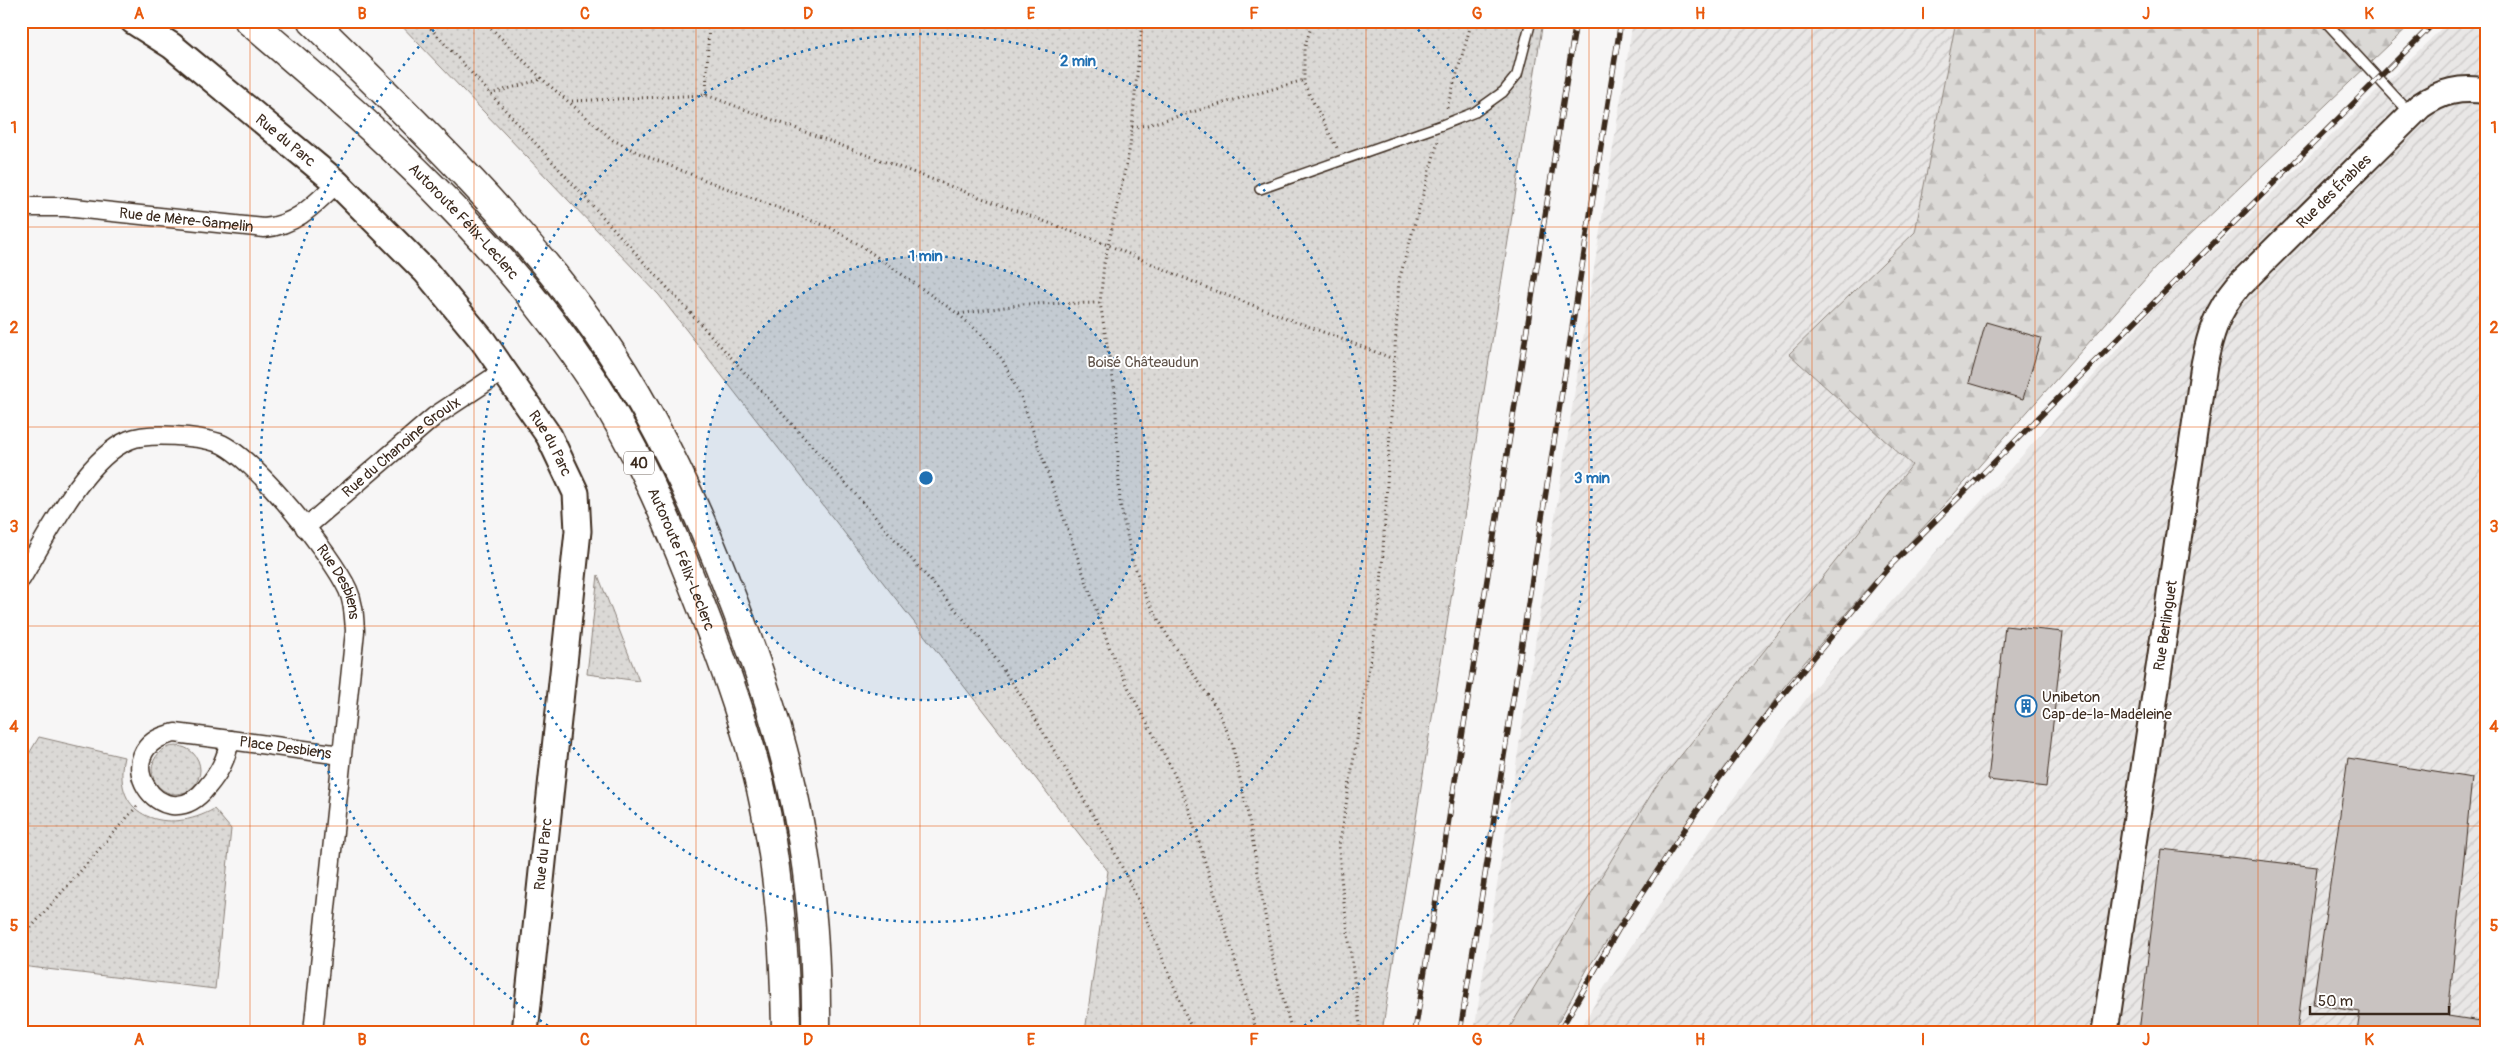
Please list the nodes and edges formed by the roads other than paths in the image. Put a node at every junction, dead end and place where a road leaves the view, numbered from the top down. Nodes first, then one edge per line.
1 (133, 21) edge
2 (249, 21) edge
3 (312, 21) edge
4 (1530, 21) edge
5 (2325, 21) edge
6 (2487, 91) edge
7 (2411, 114) junction
8 (337, 183) junction
9 (1260, 189) dead end
10 (21, 207) edge
11 (2209, 336) joint
12 (503, 371) junction
13 (305, 528) junction
14 (21, 579) edge
15 (230, 740) junction
16 (341, 755) junction
17 (313, 1032) edge
18 (525, 1032) edge
19 (786, 1032) edge
20 (816, 1032) edge
21 (2105, 1032) edge

1 - 8 street, Rue du Parc
2 - 19 highway, Autoroute Félix-Leclerc / 40
3 - 20 highway, Autoroute Félix-Leclerc / 40
4 - 9 lane
5 - 7 lane
6 - 7 street, Rue des Érables
7 - 11 street, Rue des Érables
8 - 10 street, Rue de Mère-Gamelin
8 - 12 street, Rue du Parc
11 - 21 street, Rue Berlinguet
12 - 13 street, Rue du Chanoine Groulx
12 - 18 street, Rue du Parc
13 - 14 street, Rue Desbiens
13 - 16 street, Rue Desbiens
15 - 15 street, Place Desbiens
15 - 16 street, Place Desbiens
16 - 17 street, Rue Desbiens

